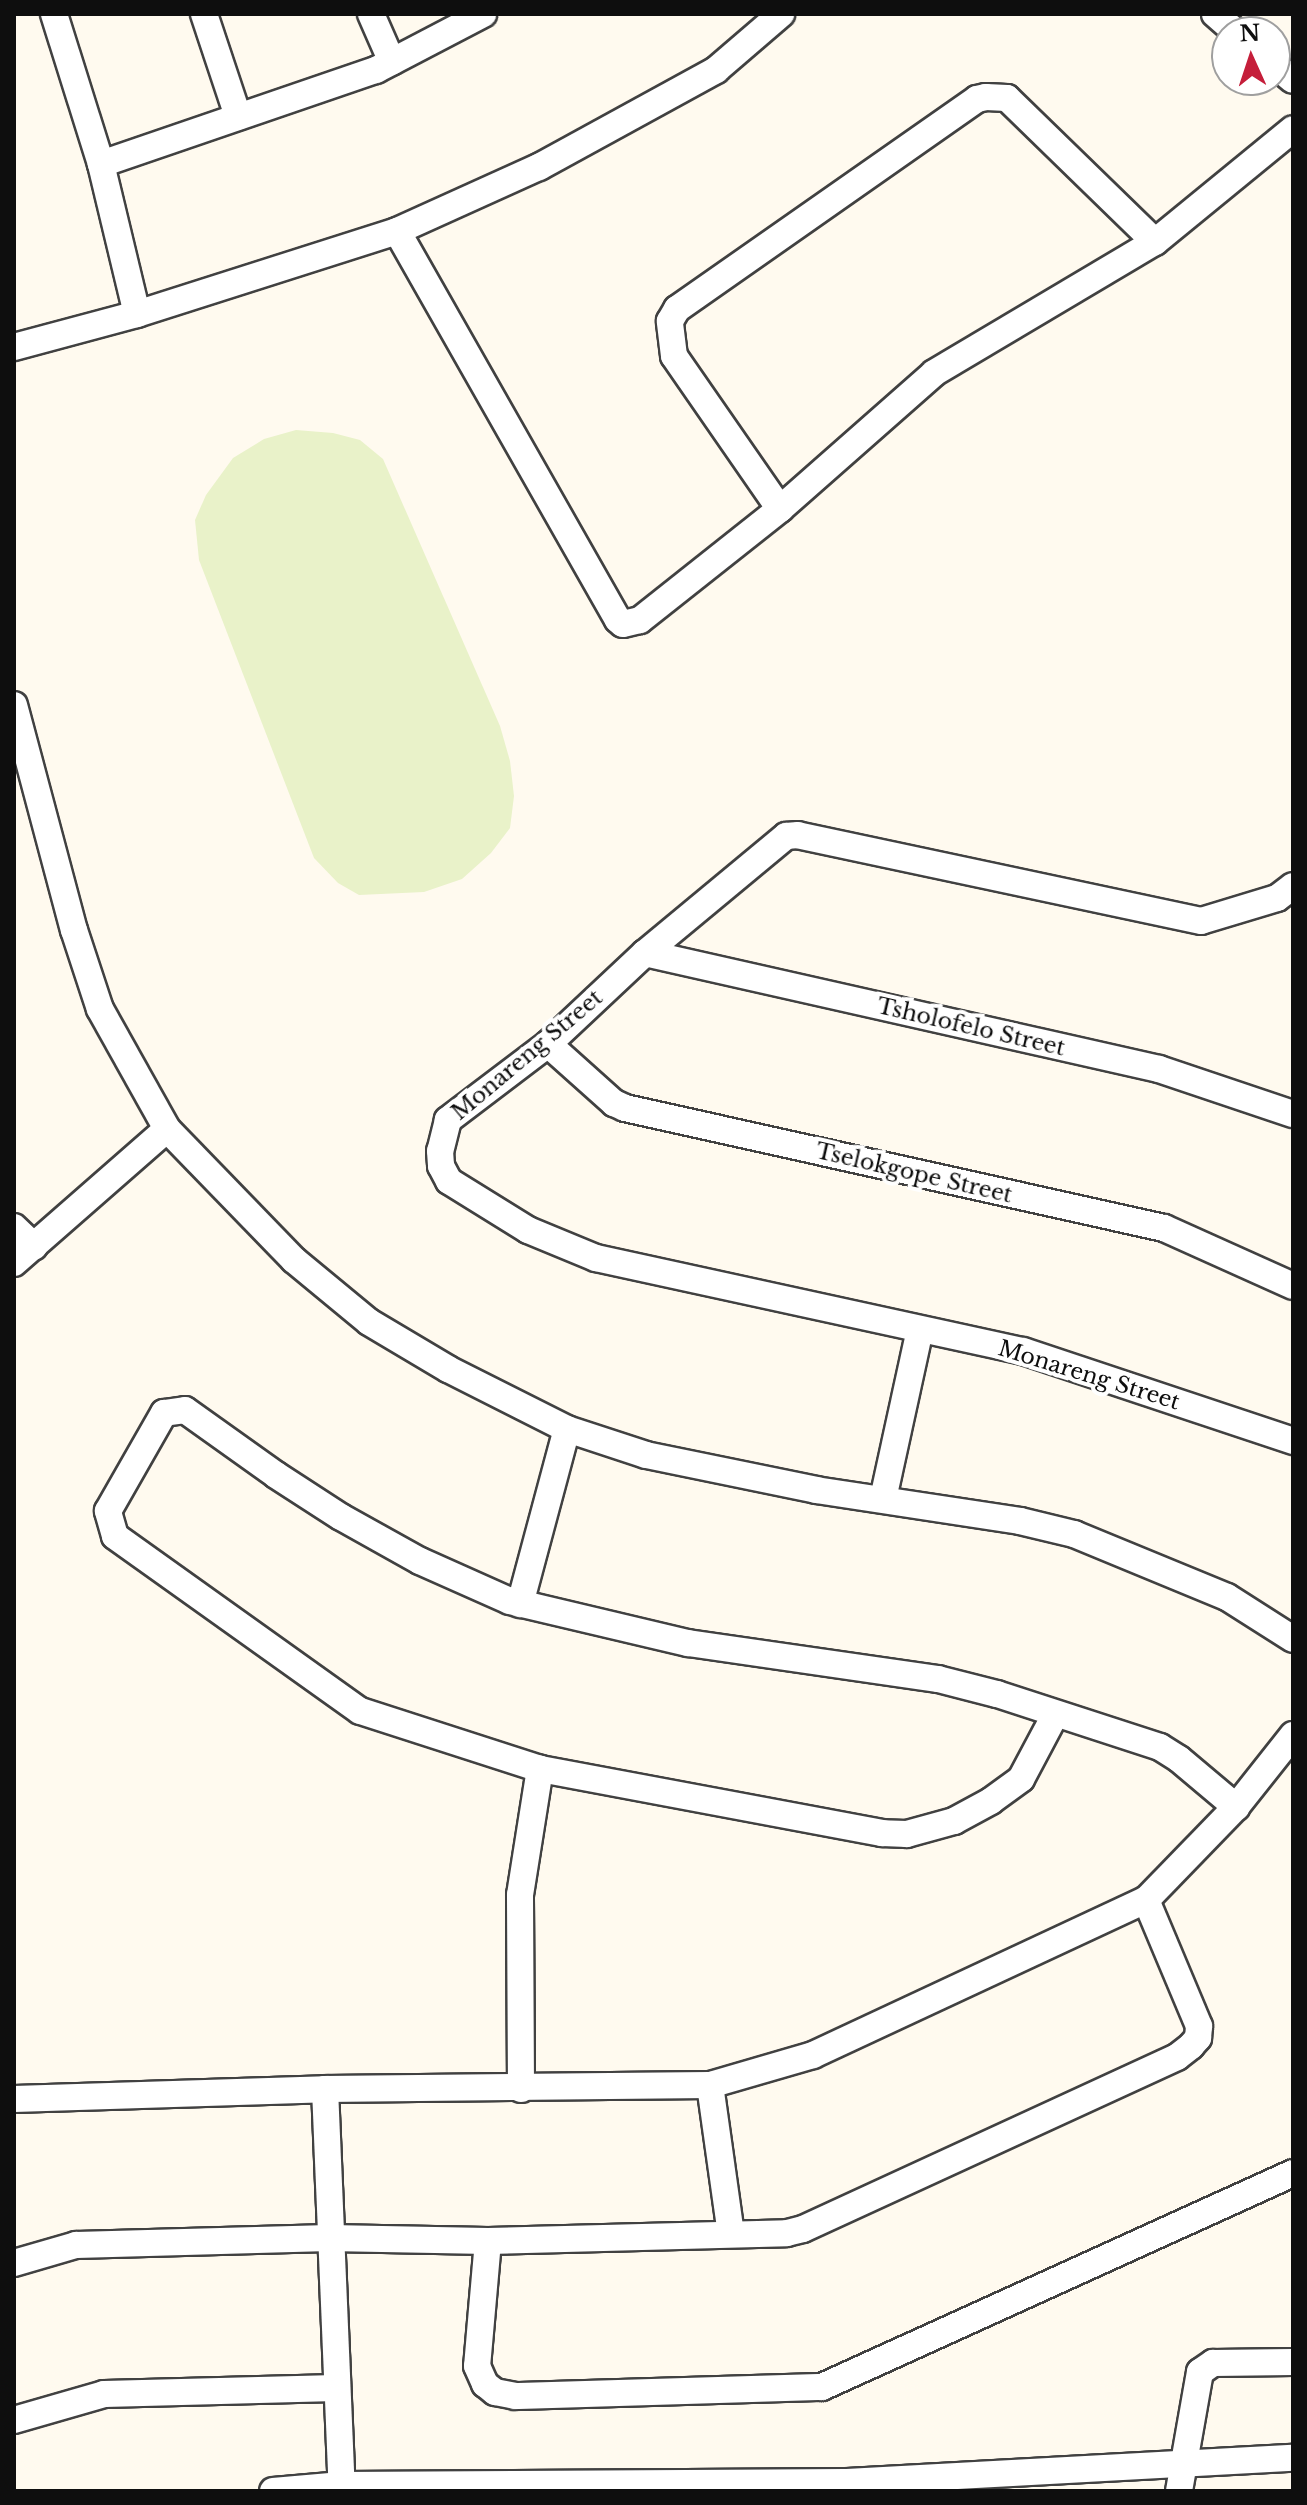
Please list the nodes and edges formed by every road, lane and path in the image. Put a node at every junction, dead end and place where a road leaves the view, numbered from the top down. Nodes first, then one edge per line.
1 (54, 14) edge
2 (204, 14) edge
3 (371, 14) edge
4 (483, 14) edge
5 (781, 14) edge
6 (392, 62) junction
7 (238, 116) junction
8 (1293, 129) edge
9 (101, 164) junction
10 (397, 231) junction
11 (1155, 242) junction
12 (137, 314) junction
13 (14, 347) edge
14 (780, 509) junction
15 (14, 705) edge
16 (1293, 886) edge
17 (645, 953) junction
18 (548, 1044) junction
19 (1293, 1114) edge
20 (167, 1129) junction
21 (14, 1227) edge
22 (34, 1246) junction
23 (14, 1263) edge
24 (1293, 1286) edge
25 (920, 1330) junction
26 (567, 1429) junction
27 (1293, 1441) edge
28 (883, 1499) junction
29 (520, 1604) junction
30 (1293, 1639) edge
31 (1055, 1715) junction
32 (1293, 1735) edge
33 (540, 1769) junction
34 (1236, 1807) junction
35 (1146, 1900) junction
36 (710, 2085) junction
37 (325, 2089) junction
38 (521, 2089) junction
39 (14, 2099) edge
40 (1293, 2173) edge
41 (731, 2234) junction
42 (329, 2238) junction
43 (488, 2241) junction
44 (14, 2263) edge
45 (1293, 2362) edge
46 (336, 2388) junction
47 (14, 2420) edge
48 (1293, 2458) edge
49 (1184, 2463) junction
50 (846, 2487) edge
51 (342, 2488) edge
52 (273, 2491) edge
53 (1179, 2491) edge

1 - 9 street
2 - 7 street
3 - 6 street
4 - 6 street
5 - 10 street
6 - 7 street
7 - 9 street
8 - 11 street
9 - 12 street
10 - 12 street
10 - 14 street
11 - 14 street
11 - 14 street
12 - 13 street
15 - 20 street
16 - 17 street, Monareng Street
17 - 18 street, Monareng Street
17 - 19 street, Tsholofelo Street
18 - 24 street, Tselokgope Street
18 - 25 street, Monareng Street
20 - 22 street
20 - 26 street
21 - 22 street
22 - 23 street
25 - 27 street, Monareng Street
25 - 28 street
26 - 28 street
26 - 29 street
28 - 30 street
29 - 31 street
29 - 33 street
31 - 33 street
31 - 34 street
32 - 34 street
33 - 38 street
34 - 35 street
35 - 36 street
35 - 41 street
36 - 38 street
36 - 41 street
37 - 38 street
37 - 39 street
37 - 42 street
40 - 43 street
41 - 43 street
42 - 43 street
42 - 44 street
42 - 46 street
45 - 49 street
46 - 47 street
46 - 51 street
48 - 49 street
49 - 50 street
49 - 53 street
50 - 51 street
51 - 52 street

